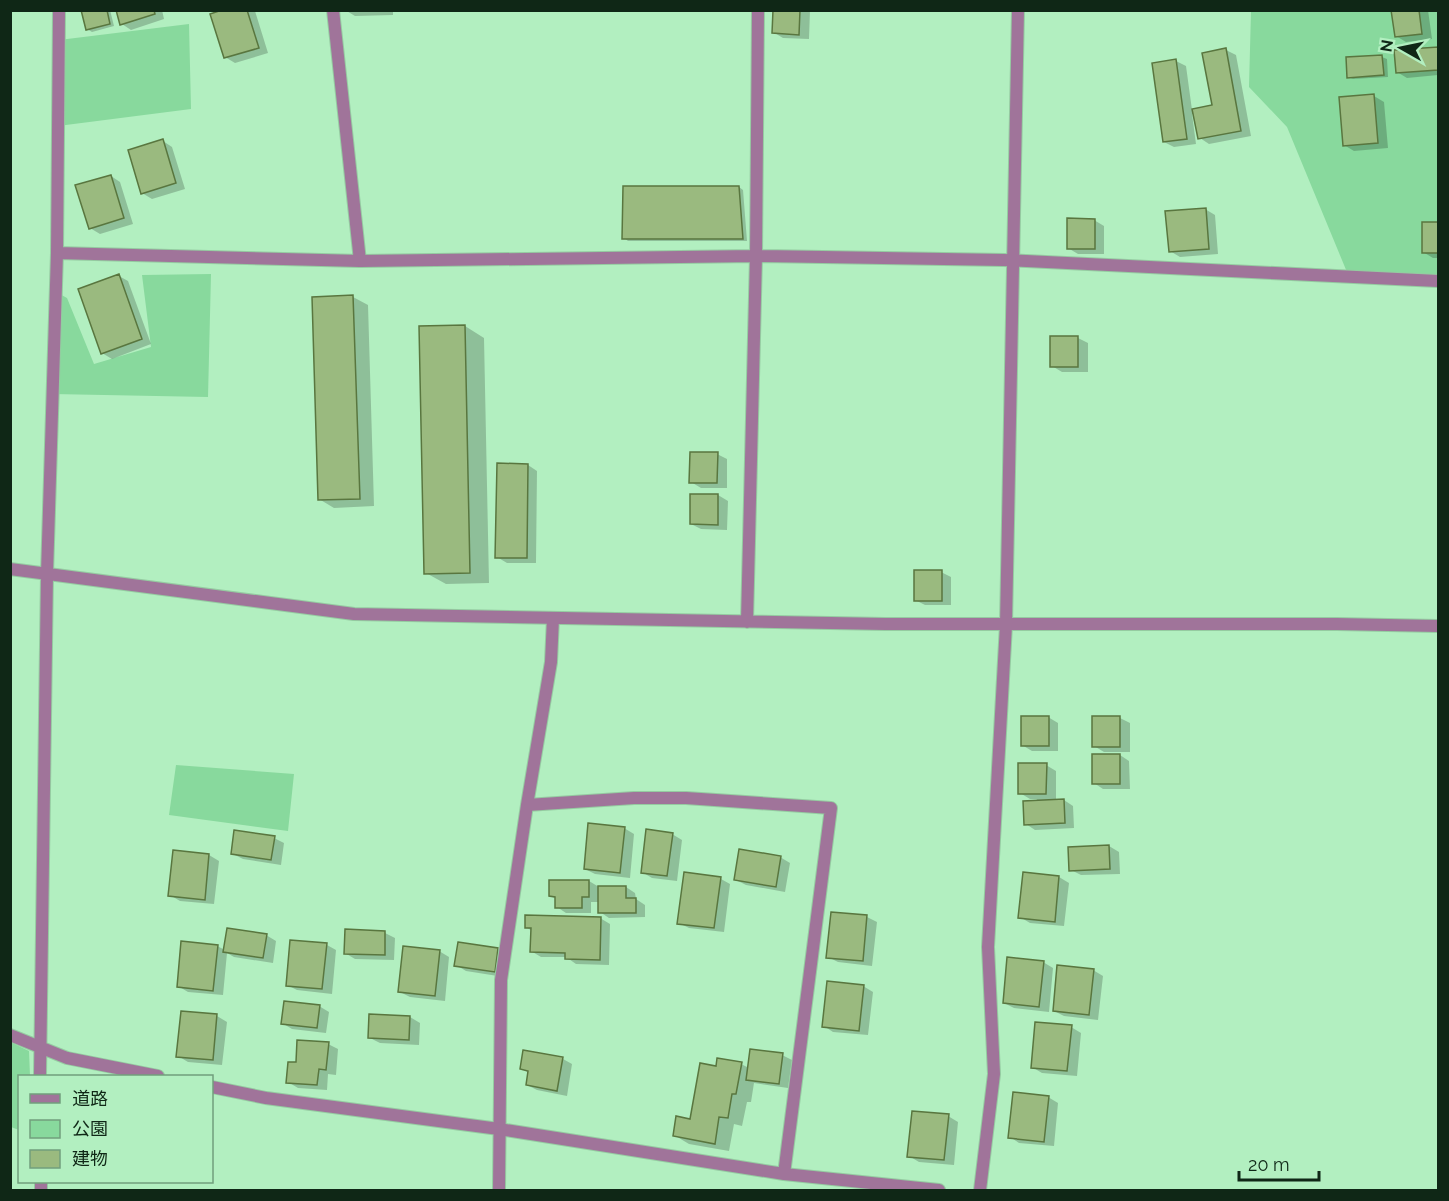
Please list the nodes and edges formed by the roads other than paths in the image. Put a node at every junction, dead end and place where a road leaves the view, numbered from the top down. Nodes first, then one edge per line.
1 (59, 10) edge
2 (333, 10) edge
3 (759, 10) edge
4 (1018, 10) edge
5 (57, 254) junction
6 (756, 256) junction
7 (360, 261) junction
8 (1013, 261) junction
9 (1438, 281) edge
10 (10, 569) edge
11 (47, 574) junction
12 (553, 618) junction
13 (747, 622) junction
14 (1006, 625) junction
15 (1438, 626) edge
16 (527, 805) junction
17 (10, 1035) edge
18 (39, 1047) junction
19 (40, 1075) edge
20 (148, 1075) edge
21 (213, 1087) edge
22 (499, 1129) junction
23 (784, 1174) junction
24 (499, 1191) edge
25 (939, 1191) edge
26 (980, 1191) edge

1 - 5 street
2 - 7 street
3 - 6 street
4 - 8 street
5 - 7 street
5 - 11 street
6 - 7 street
6 - 8 street
6 - 13 street
8 - 9 street
8 - 14 street
10 - 11 street
11 - 12 street
11 - 18 street
12 - 13 street
12 - 16 street
13 - 14 street
14 - 15 street
14 - 26 street
16 - 22 street
16 - 23 street
17 - 18 street
18 - 19 street
18 - 20 street
21 - 22 street
22 - 23 street
22 - 24 street
23 - 25 street

